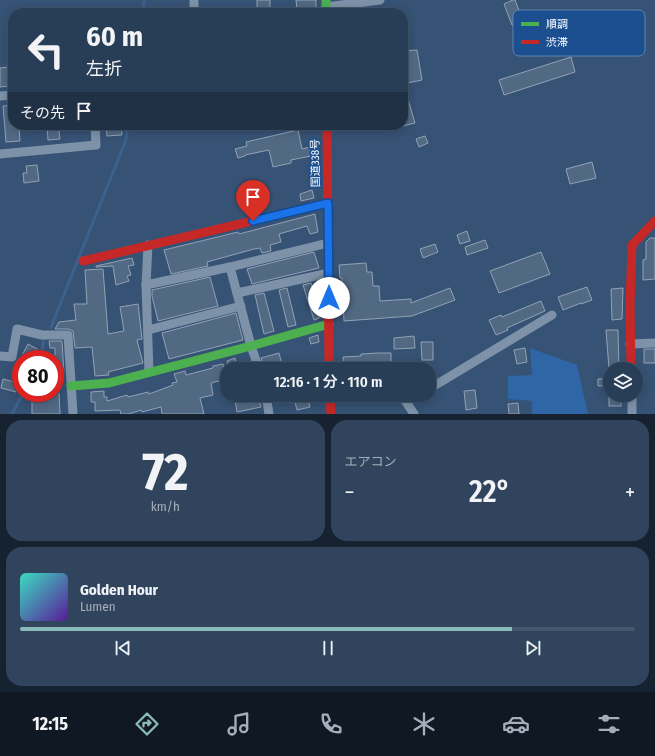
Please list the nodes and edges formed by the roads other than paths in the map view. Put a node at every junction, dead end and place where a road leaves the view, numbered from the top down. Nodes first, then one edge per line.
1 (380, 0) edge
2 (326, 7) edge
3 (95, 130) edge
4 (327, 130) edge
5 (0, 154) edge
6 (328, 203) junction
7 (655, 221) edge
8 (328, 243) junction
9 (148, 245) junction
10 (83, 261) dead end
11 (230, 267) junction
12 (329, 273) junction
13 (146, 285) junction
14 (237, 293) junction
15 (241, 306) junction
16 (552, 315) dead end
17 (329, 324) junction
18 (148, 330) junction
19 (655, 343) edge
20 (630, 344) junction
21 (251, 346) junction
22 (0, 356) edge
23 (257, 362) edge
24 (329, 362) edge
25 (631, 362) edge
26 (150, 372) junction
27 (436, 385) edge
28 (71, 386) junction
29 (267, 402) edge
30 (330, 402) edge
31 (406, 402) edge
32 (632, 402) edge
33 (73, 414) edge
34 (269, 414) edge
35 (330, 414) edge
36 (414, 414) edge
37 (632, 414) edge

1 - 2 street
3 - 5 street
4 - 6 main road, 国道338号
6 - 8 main road, 国道338号
6 - 9 main road
7 - 20 main road
8 - 11 street
8 - 12 main road, 国道338号
9 - 10 main road
9 - 13 street
11 - 13 street
11 - 14 street
12 - 14 street
12 - 17 main road, 国道338号
13 - 18 street
14 - 15 street
15 - 18 street
15 - 21 street
16 - 27 street
17 - 21 main road
17 - 24 main road, 国道338号
18 - 26 street
19 - 20 street
20 - 25 main road
21 - 23 street
21 - 26 main road
22 - 28 street
26 - 28 main road
28 - 33 street
29 - 34 street
30 - 35 main road
31 - 36 street
32 - 37 street

